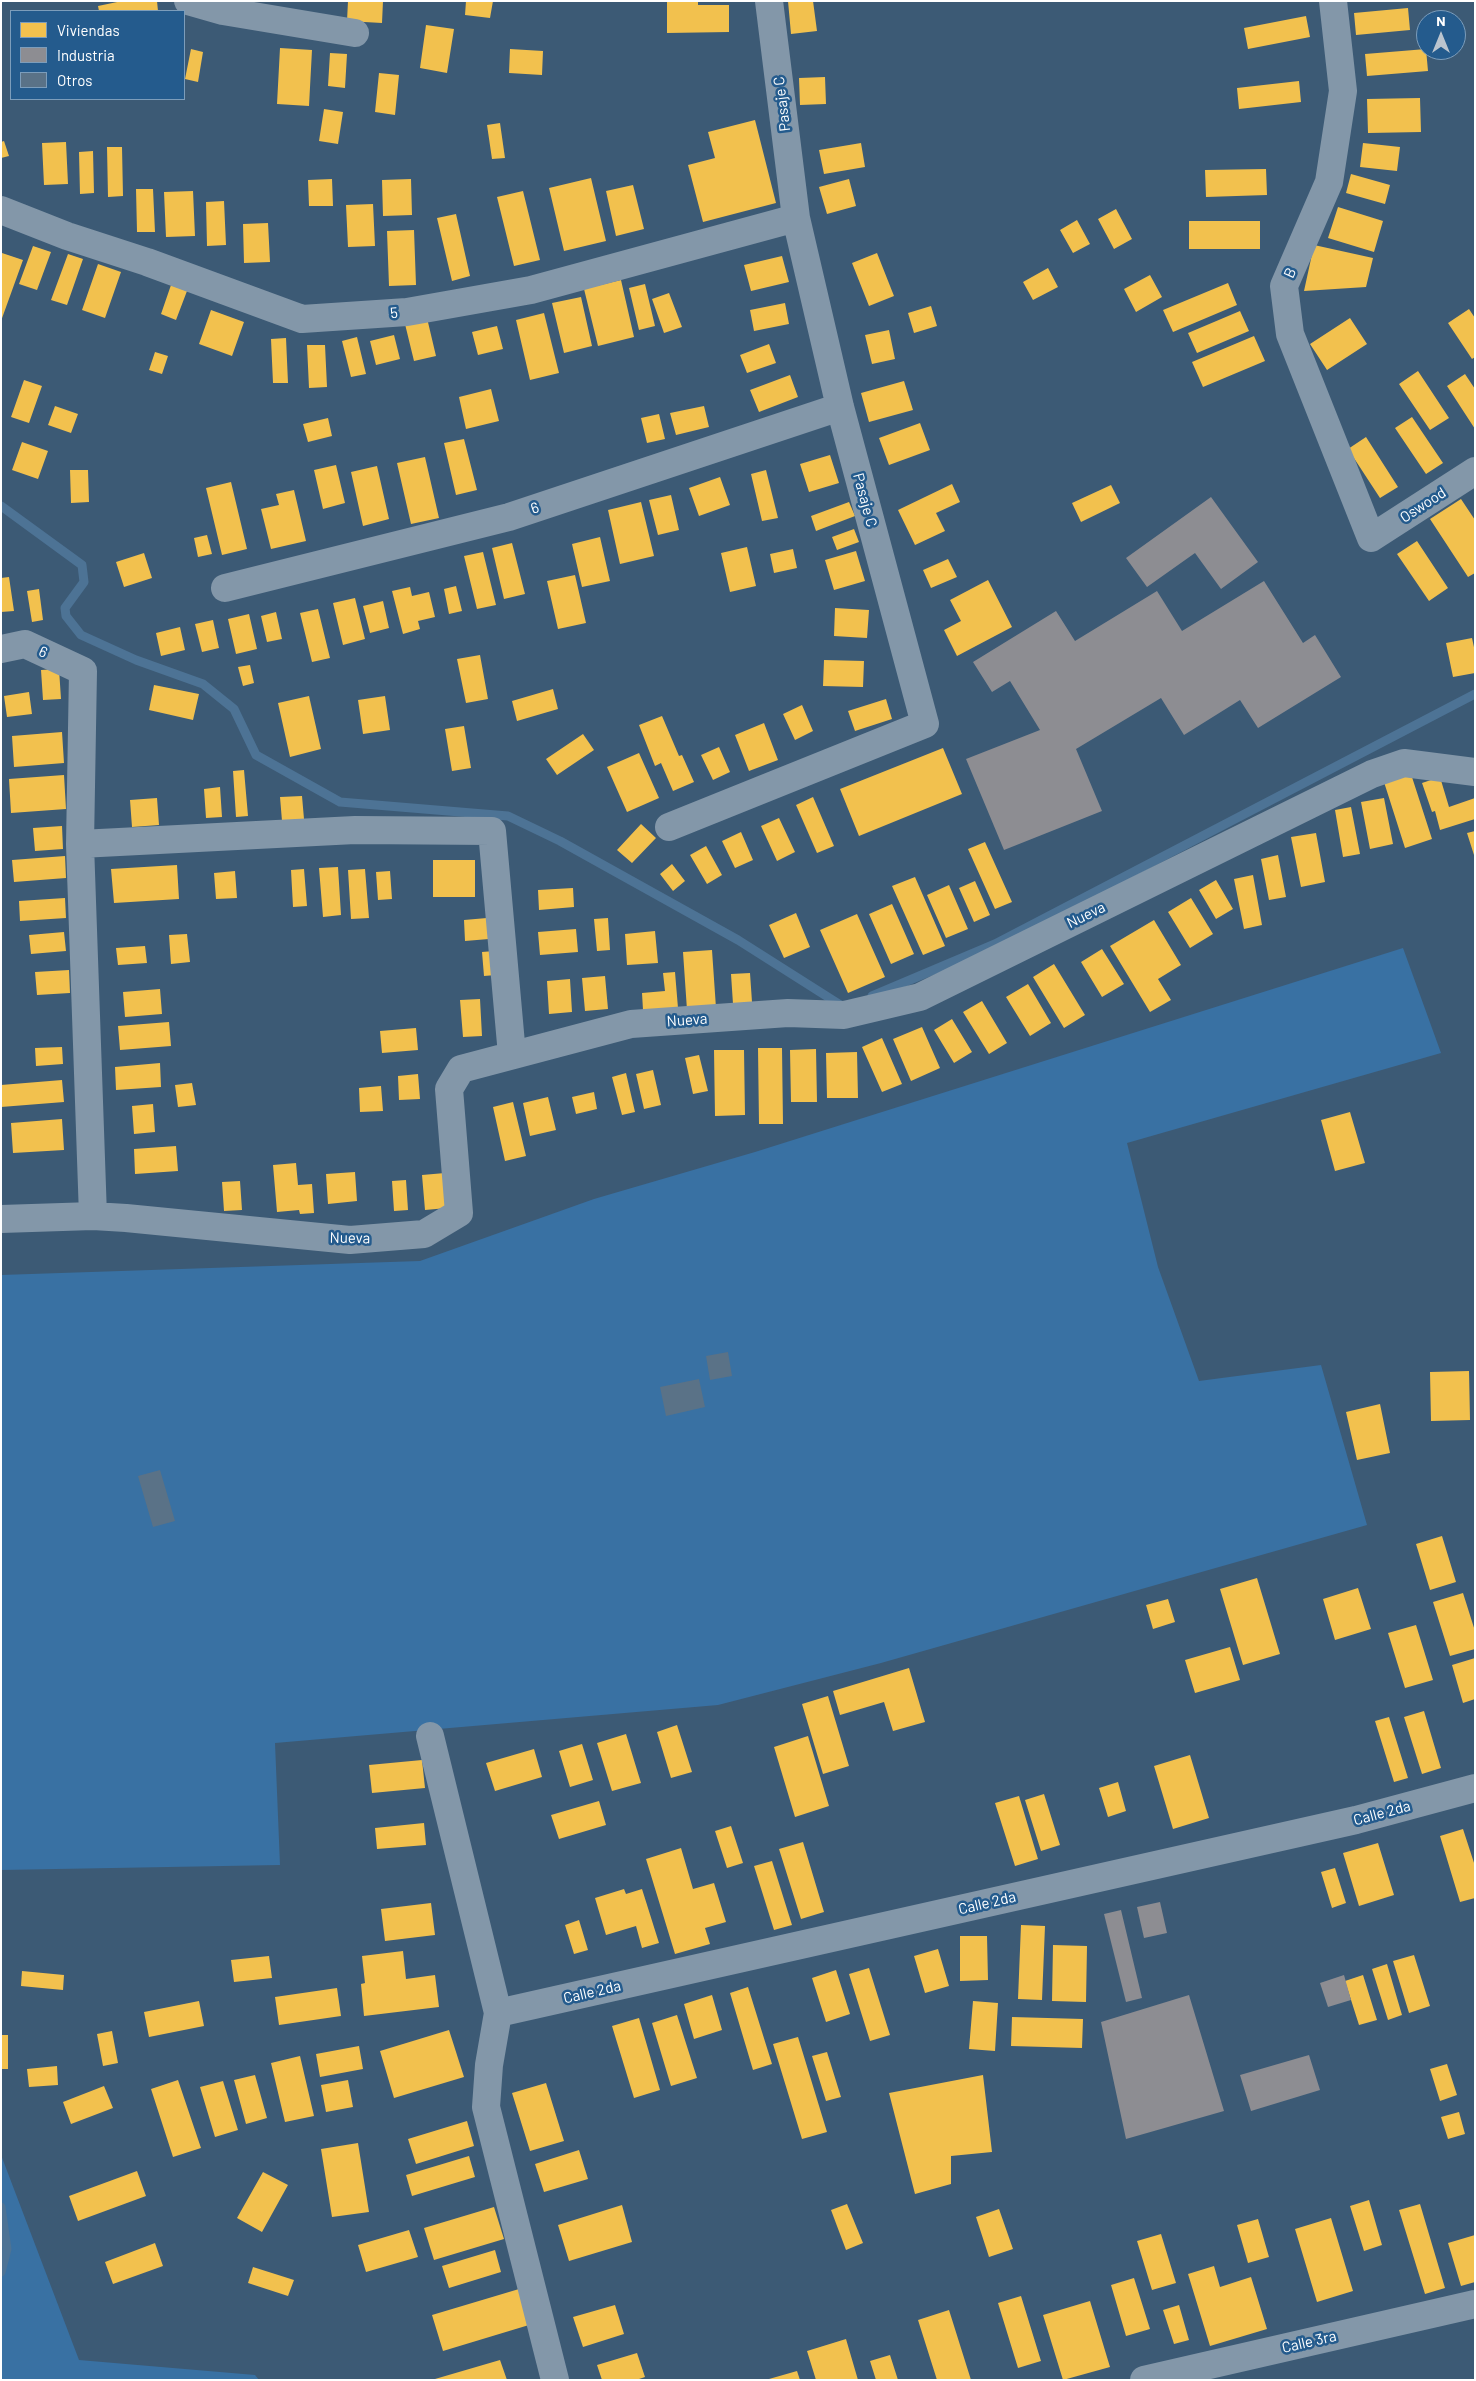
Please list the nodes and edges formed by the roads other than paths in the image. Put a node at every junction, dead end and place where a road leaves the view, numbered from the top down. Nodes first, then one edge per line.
1 (188, 1) edge
2 (769, 1) edge
3 (1332, 1) edge
4 (355, 33) dead end
5 (1, 210) edge
6 (796, 218) junction
7 (840, 407) junction
8 (1475, 472) edge
9 (1371, 538) joint
10 (225, 588) dead end
11 (1, 649) edge
12 (1475, 772) edge
13 (668, 827) dead end
14 (80, 844) junction
15 (512, 1055) junction
16 (92, 1216) junction
17 (1, 1219) edge
18 (430, 1736) dead end
19 (1475, 1788) edge
20 (498, 2014) junction
21 (1475, 2304) edge
22 (555, 2380) edge
23 (1144, 2380) edge

1 - 4 street
2 - 6 street, Pasaje C
3 - 9 street, B
5 - 6 street, 5
6 - 7 street, Pasaje C
7 - 10 street, 6
7 - 13 street, Pasaje C
8 - 9 street, Oswood
11 - 14 street, 6
12 - 15 street, Nueva
14 - 15 street
14 - 16 street
15 - 16 street, Nueva
16 - 17 street, Nueva
18 - 20 street
19 - 20 street, Calle 2da
20 - 22 street
21 - 23 street, Calle 3ra

